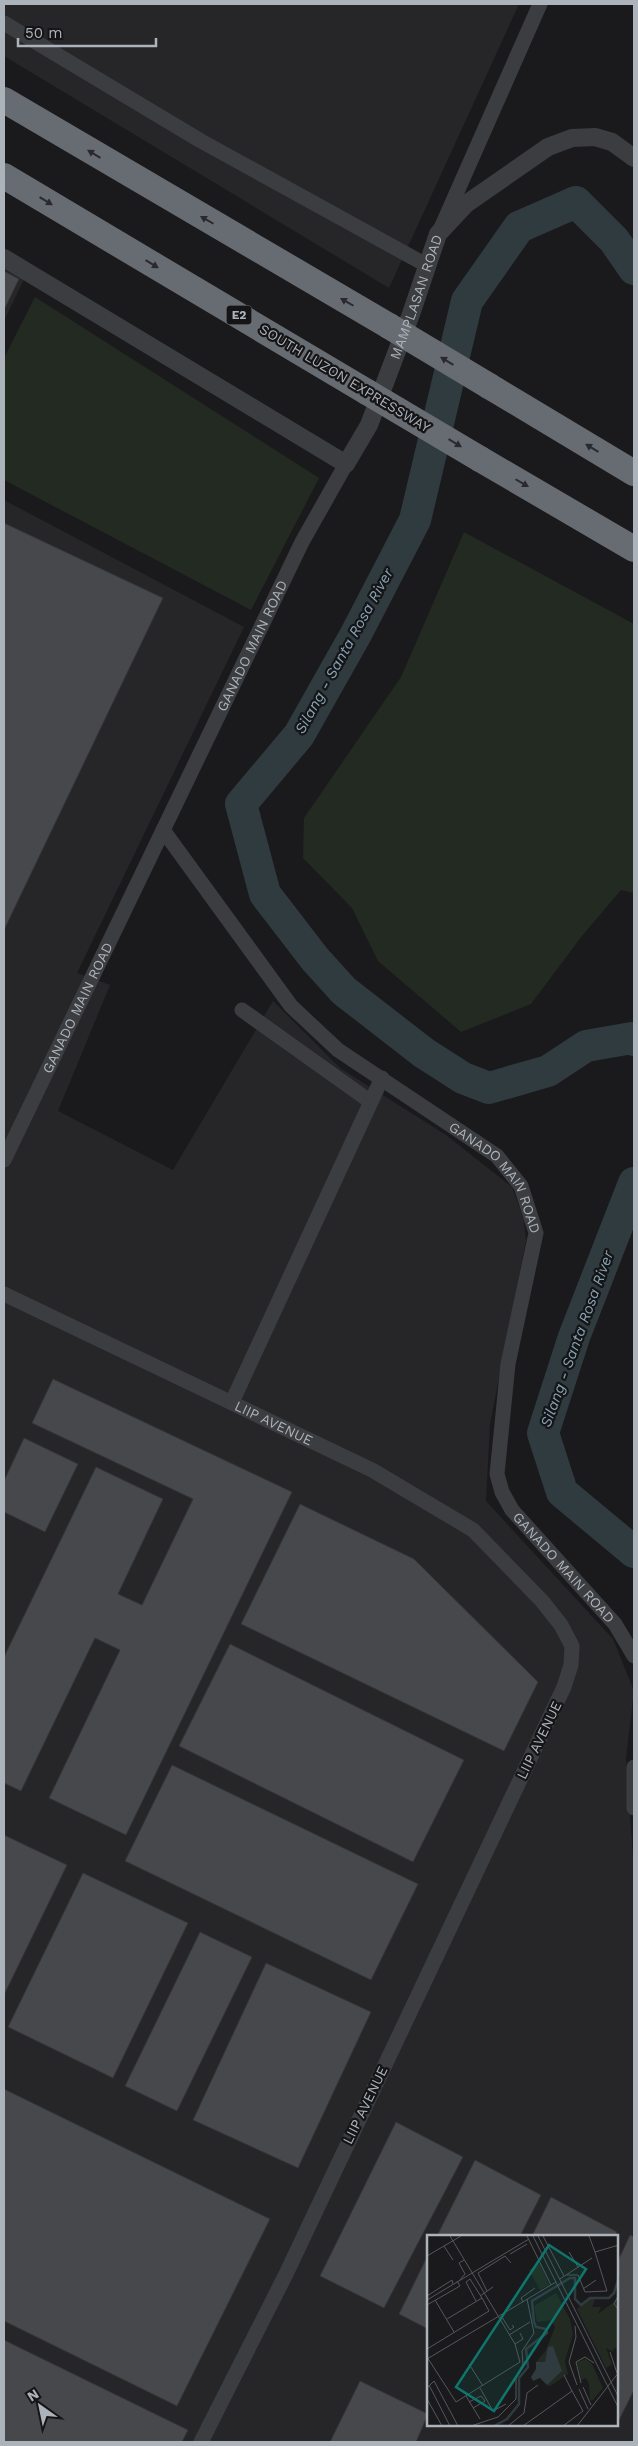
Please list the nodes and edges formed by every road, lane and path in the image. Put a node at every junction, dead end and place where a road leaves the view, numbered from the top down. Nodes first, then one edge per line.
1 (540, 4) edge
2 (4, 23) edge
3 (4, 100) edge
4 (634, 158) edge
5 (4, 176) edge
6 (438, 234) junction
7 (4, 258) edge
8 (428, 266) junction
9 (346, 464) junction
10 (634, 473) edge
11 (634, 549) edge
12 (163, 830) junction
13 (242, 1010) dead end
14 (382, 1078) junction
15 (371, 1102) junction
16 (4, 1160) edge
17 (4, 1294) edge
18 (232, 1402) junction
19 (634, 1656) edge
20 (634, 1766) edge
21 (634, 1808) edge
22 (202, 2442) edge

1 - 6 street
2 - 8 street
10 -> 3 highway, bridge
4 - 6 street, MAMPLASAN ROAD
5 -> 11 highway, SOUTH LUZON EXPRESSWAY / E2, bridge
6 - 8 street, MAMPLASAN ROAD
7 - 9 street
8 - 9 street, MAMPLASAN ROAD
9 - 12 street, GANADO MAIN ROAD
12 - 14 street, GANADO MAIN ROAD
12 - 16 street, GANADO MAIN ROAD
13 - 15 street
14 - 15 street
14 - 19 street, GANADO MAIN ROAD
15 - 18 street
17 - 18 street, LIIP AVENUE
18 - 22 street, LIIP AVENUE
20 - 21 street

